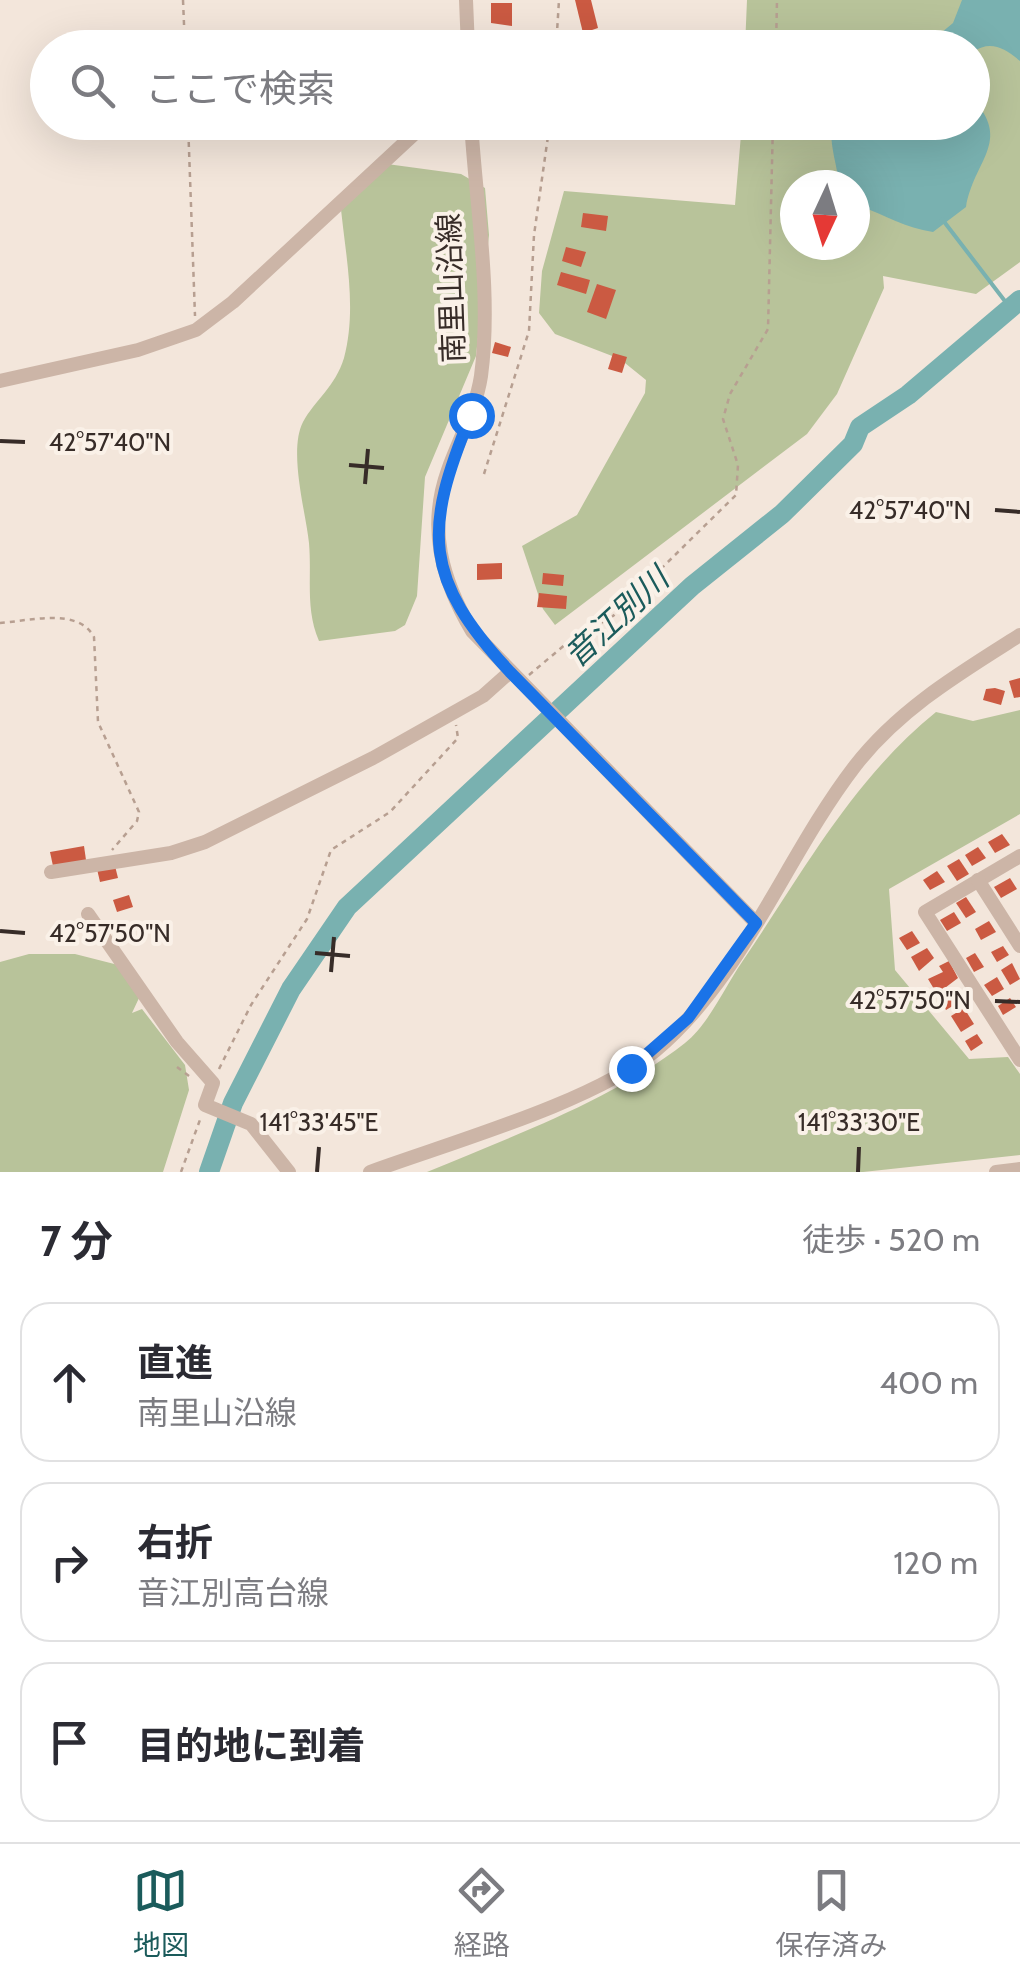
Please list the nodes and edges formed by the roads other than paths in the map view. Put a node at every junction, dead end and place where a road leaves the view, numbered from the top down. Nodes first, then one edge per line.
1 (466, 0) edge
2 (467, 30) edge
3 (408, 140) edge
4 (472, 140) edge
5 (0, 380) edge
6 (1020, 636) edge
7 (515, 678) junction
8 (1020, 856) edge
9 (51, 872) dead end
10 (978, 880) junction
11 (88, 914) dead end
12 (756, 923) junction
13 (1020, 946) edge
14 (1020, 1060) edge
15 (1020, 1168) edge
16 (289, 1172) edge
17 (370, 1172) edge
18 (996, 1172) edge

1 - 2 street
3 - 5 street
4 - 7 street, 南里山沿線
6 - 12 street
7 - 9 street
7 - 12 street, 南里山沿線
8 - 10 street
10 - 13 street
10 - 14 street
11 - 16 street
12 - 17 street
15 - 18 street

